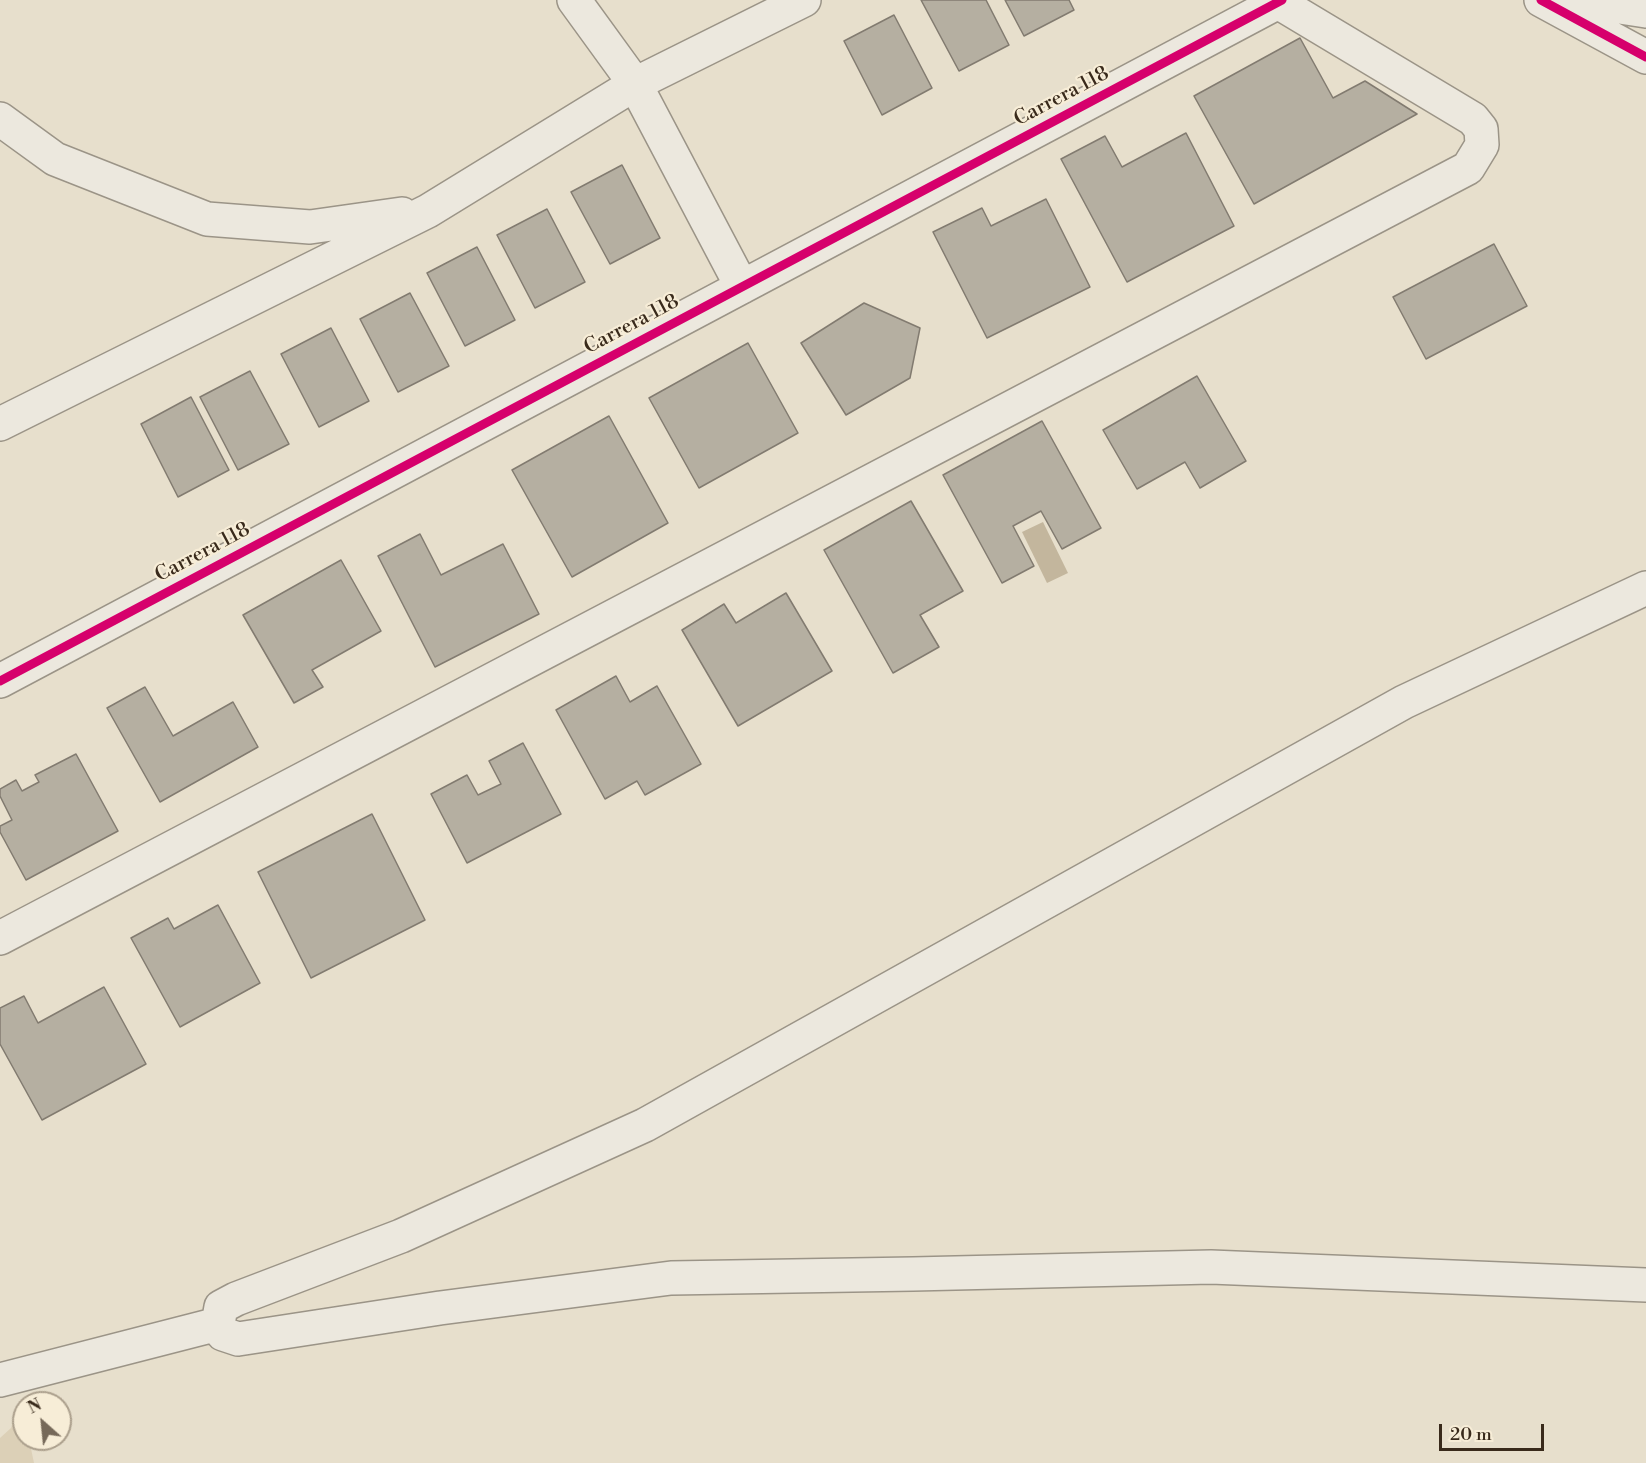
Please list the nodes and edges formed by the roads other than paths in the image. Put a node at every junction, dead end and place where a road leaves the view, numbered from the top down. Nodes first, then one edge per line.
1 (574, 0) edge
2 (804, 0) edge
3 (1541, 0) edge
4 (1574, 0) edge
5 (1280, 1) edge
6 (1646, 10) edge
7 (1646, 57) edge
8 (635, 84) junction
9 (0, 119) edge
10 (428, 211) junction
11 (742, 287) junction
12 (0, 424) edge
13 (1646, 588) edge
14 (0, 681) edge
15 (0, 938) edge
16 (1646, 1285) edge
17 (218, 1324) junction
18 (0, 1380) edge

1 - 8 street
2 - 8 street
3 - 7 street
4 - 6 street
5 - 11 street, Carrera 118
5 - 15 street
8 - 10 street
8 - 11 street
9 - 10 street
10 - 12 street
11 - 14 street, Carrera 118
13 - 17 street
16 - 17 street
17 - 18 street

